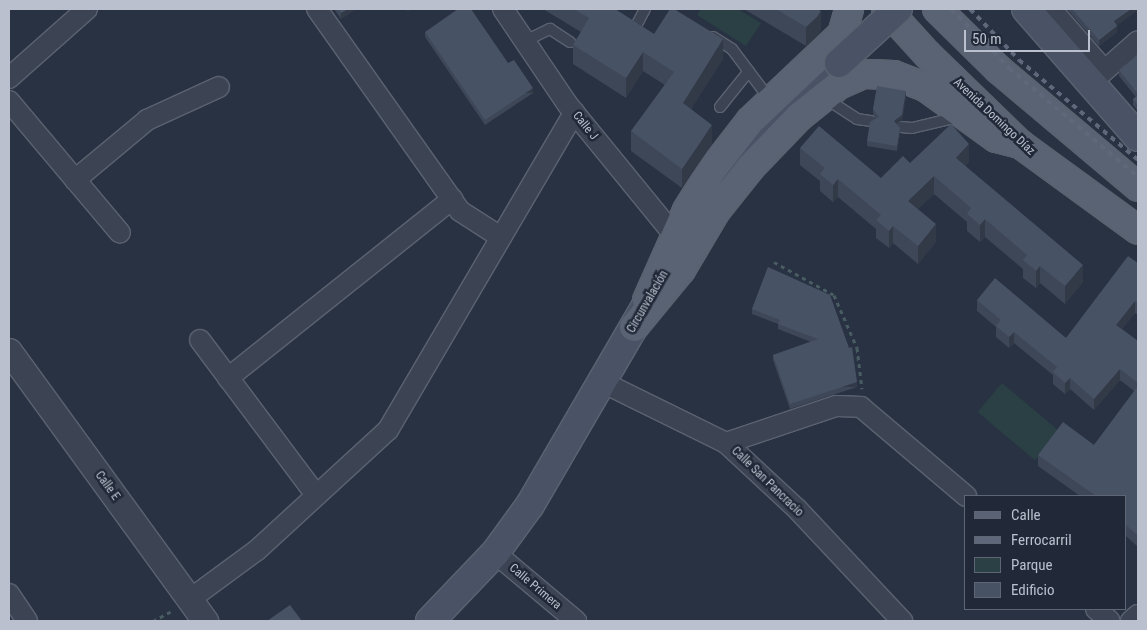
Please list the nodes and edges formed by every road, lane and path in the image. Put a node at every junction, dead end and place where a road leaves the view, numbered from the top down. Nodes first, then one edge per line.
1 (87, 9) edge
2 (316, 9) edge
3 (645, 9) edge
4 (849, 9) edge
5 (886, 9) edge
6 (898, 9) edge
7 (937, 9) edge
8 (1026, 9) edge
9 (1051, 9) edge
10 (505, 10) edge
11 (636, 26) edge
12 (707, 34) edge
13 (525, 41) junction
14 (1138, 41) edge
15 (570, 42) dead end
16 (749, 71) junction
17 (1097, 77) junction
18 (9, 78) edge
19 (219, 87) dead end
20 (825, 98) junction
21 (9, 101) edge
22 (771, 102) junction
23 (720, 107) dead end
24 (574, 112) junction
25 (961, 116) junction
26 (872, 121) edge
27 (901, 127) edge
28 (1138, 137) edge
29 (1020, 144) junction
30 (75, 180) junction
31 (1138, 187) edge
32 (452, 199) junction
33 (1138, 230) edge
34 (120, 234) dead end
35 (499, 236) junction
36 (675, 236) junction
37 (774, 262) dead end
38 (638, 319) junction
39 (200, 340) dead end
40 (11, 359) edge
41 (228, 378) junction
42 (602, 382) junction
43 (860, 407) junction
44 (726, 443) junction
45 (965, 495) edge
46 (316, 496) junction
47 (495, 553) junction
48 (9, 594) edge
49 (189, 600) junction
50 (1097, 610) edge
51 (1138, 615) edge
52 (161, 618) dead end
53 (27, 621) edge
54 (153, 621) edge
55 (205, 621) edge
56 (430, 621) edge
57 (576, 621) edge
58 (902, 621) edge
59 (1110, 621) edge
60 (1131, 621) edge

1 - 18 street
2 - 32 street
3 - 11 lane
4 - 22 main road
5 - 29 main road, Avenida Domingo Díaz
6 - 38 main road, Circunvalación, bridge
7 - 31 main road
8 - 17 main road
9 - 17 street
10 - 13 street, Calle J
12 - 16 lane
13 - 15 lane
13 - 24 street, Calle J
14 - 17 street
16 - 22 lane
16 - 23 lane
17 - 28 main road
19 - 30 street
20 - 25 main road
20 - 26 lane
20 - 38 main road
21 - 30 street
22 - 36 main road
24 - 35 street
24 - 36 street, Calle J
25 - 27 lane
25 - 29 main road
29 - 33 main road, Avenida Domingo Díaz
30 - 34 street
32 - 35 street
32 - 41 street
35 - 46 street
36 - 38 main road
37 - 43 path
38 - 42 main road, Circunvalación
39 - 41 street
40 - 49 street, Calle E
41 - 46 street
42 - 44 street, Calle San Pancracio
42 - 47 main road, Circunvalación
43 - 44 street
43 - 45 street
44 - 58 street, Calle San Pancracio
46 - 49 street
47 - 56 main road, Circunvalación
47 - 57 street, Calle Primera
48 - 53 street
49 - 55 street, Calle E
50 - 59 street
51 - 60 street
52 - 54 path

